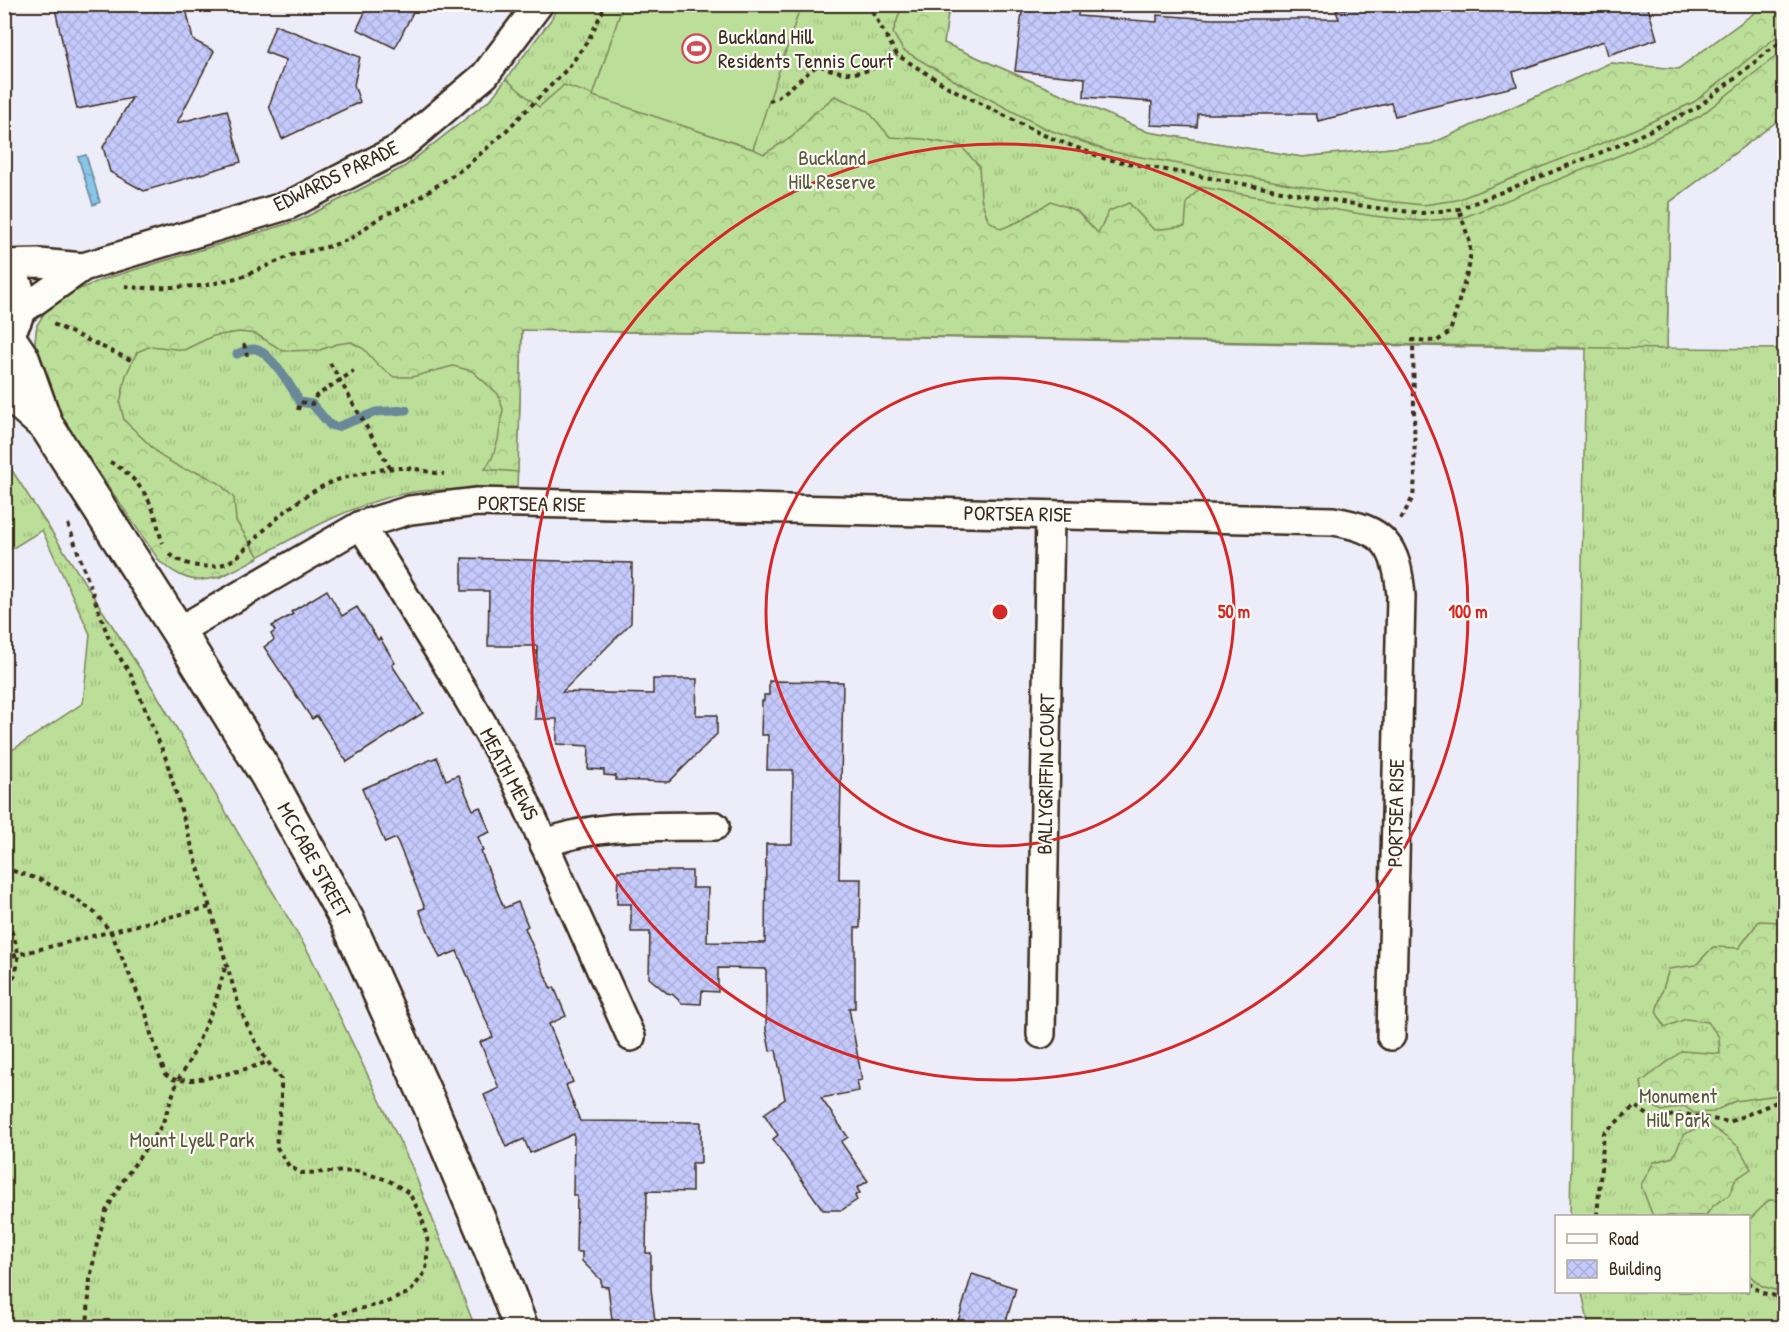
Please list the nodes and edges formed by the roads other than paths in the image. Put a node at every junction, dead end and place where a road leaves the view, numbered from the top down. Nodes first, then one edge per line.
1 (539, 4) edge
2 (4, 264) edge
3 (83, 267) junction
4 (4, 269) edge
5 (19, 326) edge
6 (4, 389) edge
7 (46, 425) junction
8 (1050, 515) junction
9 (361, 525) junction
10 (178, 631) junction
11 (715, 826) dead end
12 (544, 844) junction
13 (1041, 1034) dead end
14 (1391, 1036) dead end
15 (631, 1037) dead end
16 (521, 1328) edge

1 - 3 street, EDWARDS PARADE
2 - 3 street, EDWARDS PARADE
3 - 5 street, EDWARDS PARADE
4 - 5 street, MCCABE STREET
5 - 7 street, MCCABE STREET
6 - 7 street, MCCABE STREET
7 - 10 street, MCCABE STREET
8 - 9 street, PORTSEA RISE
8 - 13 street, BALLYGRIFFIN COURT
8 - 14 street, PORTSEA RISE
9 - 10 street, PORTSEA RISE
9 - 12 street, MEATH MEWS
10 - 16 street, MCCABE STREET
11 - 12 street
12 - 15 street, MEATH MEWS

